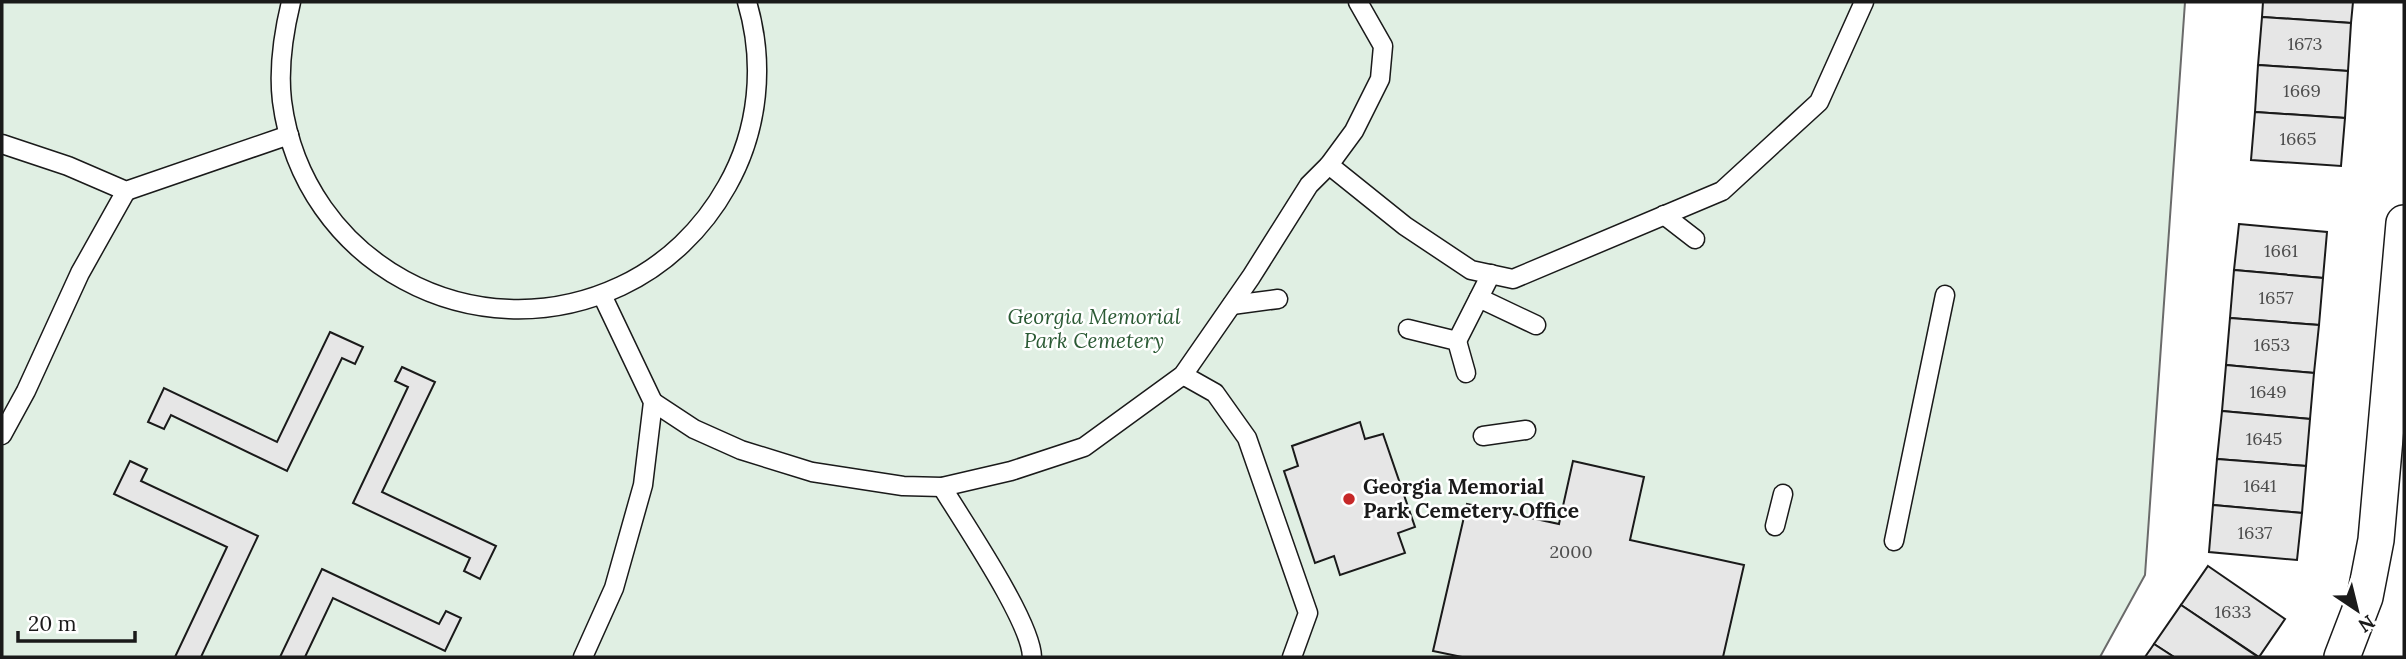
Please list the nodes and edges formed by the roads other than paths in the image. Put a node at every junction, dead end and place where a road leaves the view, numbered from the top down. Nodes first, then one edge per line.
1 (291, 2) edge
2 (747, 2) edge
3 (1358, 2) edge
4 (1864, 2) edge
5 (289, 135) junction
6 (2, 144) edge
7 (1329, 165) junction
8 (126, 191) junction
9 (1664, 215) junction
10 (2404, 223) edge
11 (1695, 239) dead end
12 (1491, 274) junction
13 (602, 295) junction
14 (1945, 295) dead end
15 (1479, 298) junction
16 (1278, 299) dead end
17 (1232, 305) junction
18 (1536, 325) dead end
19 (1408, 329) dead end
20 (1457, 341) junction
21 (1466, 373) dead end
22 (1183, 375) junction
23 (653, 402) junction
24 (1526, 430) dead end
25 (2, 435) edge
26 (1483, 436) dead end
27 (942, 487) junction
28 (1783, 494) dead end
29 (1775, 526) dead end
30 (1894, 541) dead end
31 (1035, 655) edge
32 (583, 657) edge
33 (1292, 657) edge
34 (2342, 657) edge

1 - 5 lane
2 - 13 lane
3 - 7 lane
4 - 9 lane
5 - 8 lane
5 - 13 lane
6 - 8 lane
7 - 12 lane
7 - 17 lane
8 - 25 lane
9 - 11 lane
9 - 12 lane
10 - 34 street
12 - 15 lane
13 - 23 lane
14 - 30 lane
15 - 18 lane
15 - 20 lane
16 - 17 lane
17 - 22 lane
19 - 20 lane
20 - 21 lane
22 - 27 lane
22 - 33 lane
23 - 27 lane
23 - 32 lane
24 - 26 lane
27 - 31 lane
28 - 29 lane

